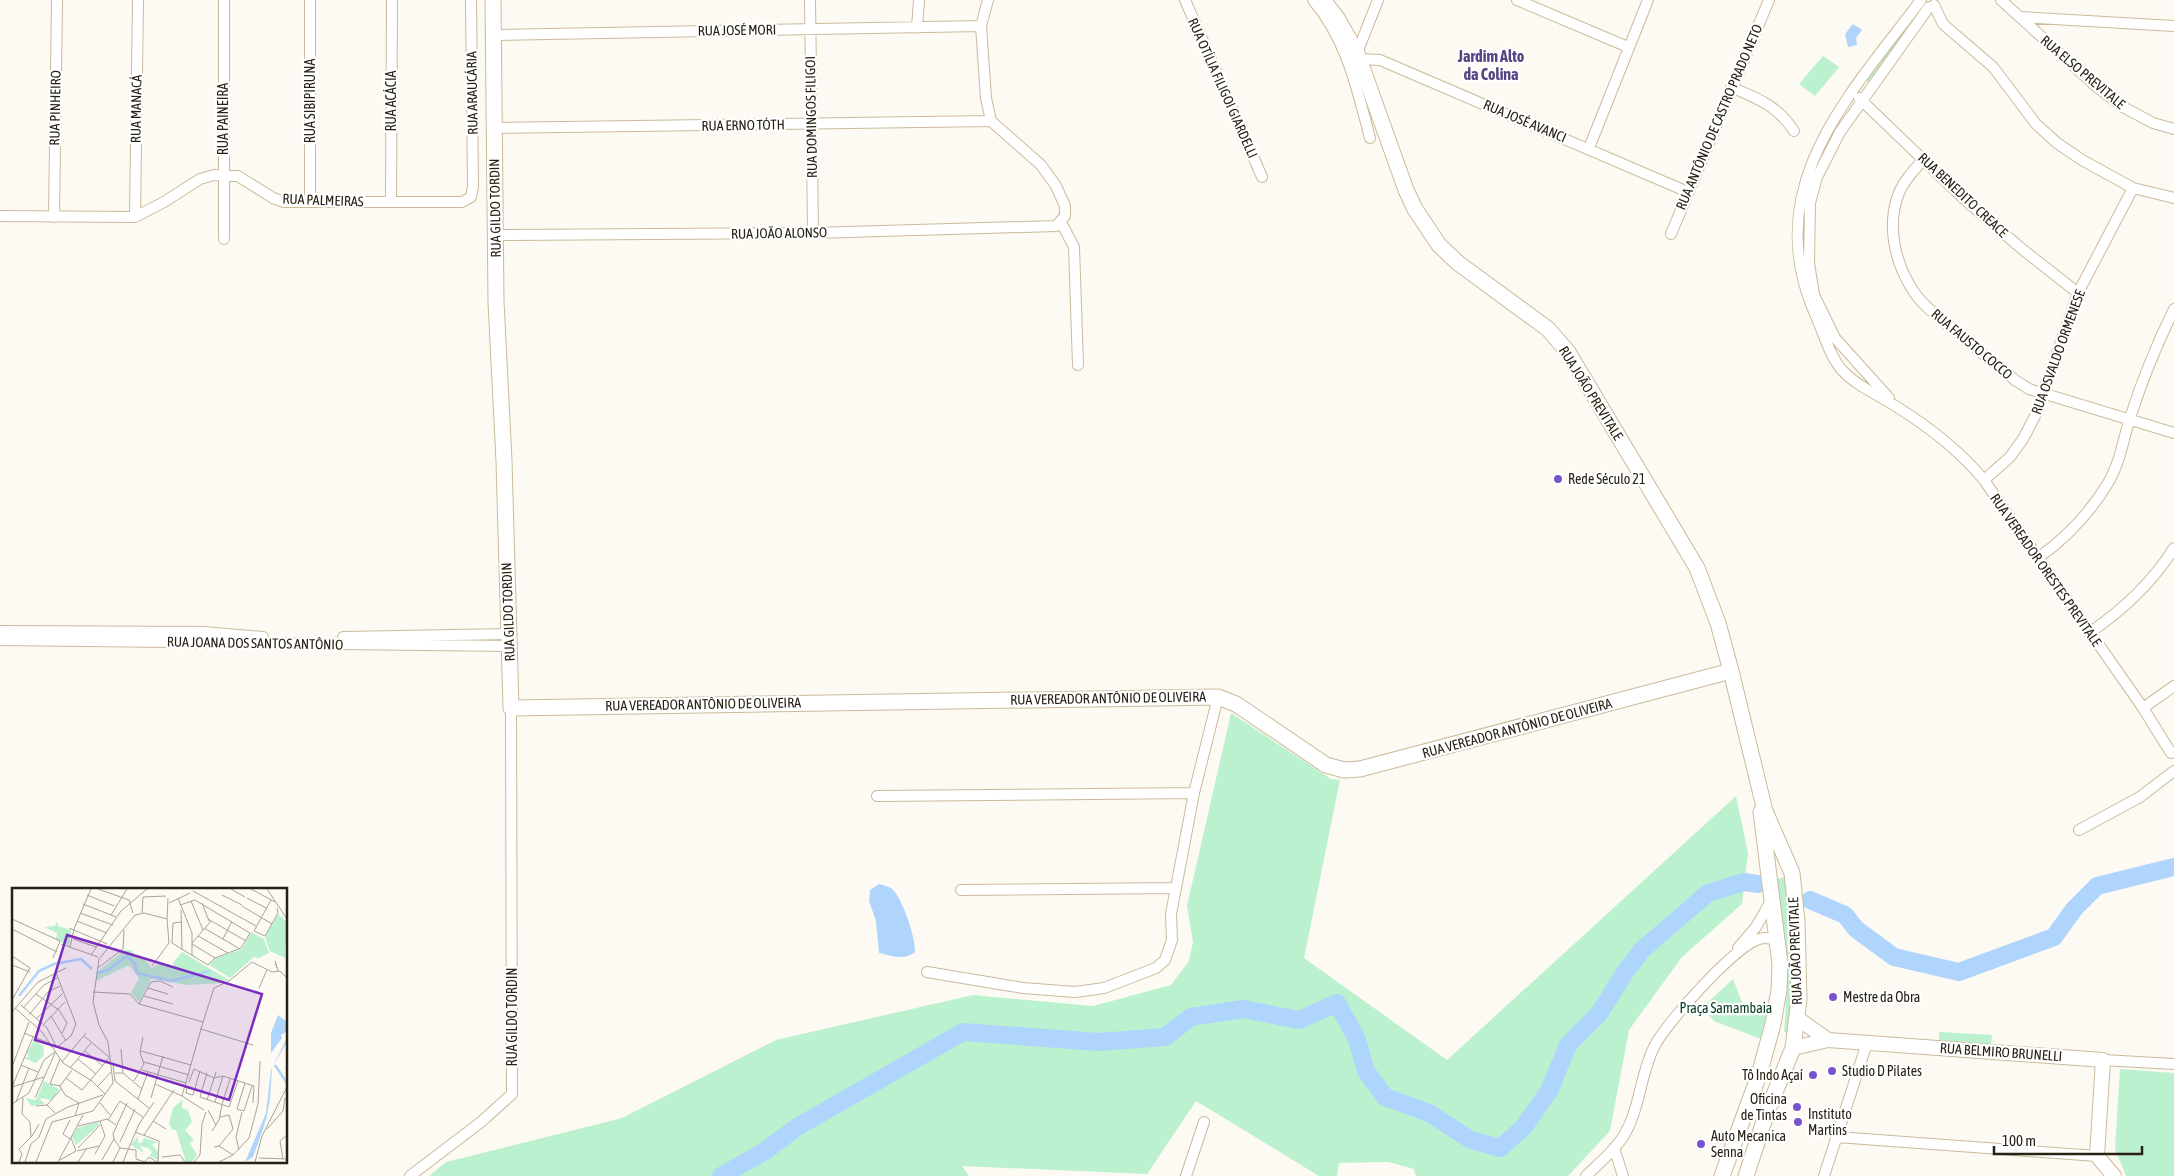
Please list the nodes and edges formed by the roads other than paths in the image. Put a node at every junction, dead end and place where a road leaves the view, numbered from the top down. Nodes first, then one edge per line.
1 (57, 0) edge
2 (138, 0) edge
3 (224, 0) edge
4 (310, 0) edge
5 (392, 0) edge
6 (471, 0) edge
7 (493, 0) edge
8 (810, 0) edge
9 (919, 0) edge
10 (988, 0) edge
11 (1185, 0) edge
12 (1313, 0) edge
13 (1323, 0) edge
14 (1378, 0) edge
15 (1517, 0) edge
16 (1648, 0) edge
17 (1769, 0) edge
18 (2001, 0) edge
19 (1929, 2) edge
20 (2021, 17) junction
21 (981, 26) junction
22 (2174, 26) edge
23 (917, 28) junction
24 (809, 29) junction
25 (493, 35) junction
26 (1628, 47) junction
27 (1358, 56) junction
28 (1731, 87) junction
29 (1852, 93) junction
30 (1864, 101) junction
31 (991, 122) junction
32 (812, 125) junction
33 (494, 128) junction
34 (2174, 130) edge
35 (1794, 131) dead end
36 (1370, 138) dead end
37 (1589, 148) junction
38 (1924, 159) junction
39 (223, 175) junction
40 (1262, 176) dead end
41 (473, 187) joint
42 (2133, 188) junction
43 (1688, 192) junction
44 (2174, 198) edge
45 (310, 202) junction
46 (391, 202) junction
47 (0, 216) edge
48 (54, 217) junction
49 (135, 217) junction
50 (1061, 222) junction
51 (813, 233) junction
52 (1671, 234) dead end
53 (496, 235) junction
54 (224, 239) dead end
55 (2078, 293) junction
56 (2174, 308) edge
57 (1078, 365) dead end
58 (2042, 393) junction
59 (1898, 408) junction
60 (2130, 419) junction
61 (2174, 433) edge
62 (1984, 480) junction
63 (2174, 548) edge
64 (2038, 558) junction
65 (0, 631) edge
66 (2089, 633) junction
67 (0, 640) edge
68 (510, 640) junction
69 (1731, 671) junction
70 (2174, 686) edge
71 (1218, 697) junction
72 (511, 708) junction
73 (2143, 708) junction
74 (2171, 753) dead end
75 (2174, 771) edge
76 (1758, 783) junction
77 (1194, 793) junction
78 (877, 796) dead end
79 (2079, 830) dead end
80 (1768, 873) junction
81 (1792, 873) junction
82 (1176, 888) junction
83 (961, 890) dead end
84 (1771, 902) junction
85 (1777, 942) junction
86 (1732, 956) junction
87 (927, 972) dead end
88 (1797, 1018) junction
89 (1773, 1024) junction
90 (1828, 1040) junction
91 (1867, 1044) junction
92 (1793, 1048) junction
93 (2103, 1060) junction
94 (2174, 1064) edge
95 (1204, 1122) dead end
96 (1837, 1137) junction
97 (1614, 1148) junction
98 (2098, 1156) junction
99 (410, 1176) edge
100 (1186, 1176) edge
101 (1586, 1176) edge
102 (1623, 1176) edge
103 (1722, 1176) edge
104 (1746, 1176) edge
105 (1824, 1176) edge
106 (2114, 1176) edge

1 - 48 street, RUA PINHEIRO
2 - 49 street, RUA MANACÁ
3 - 39 street, RUA PAINEIRA
4 - 45 street, RUA SIBIPIRUNA
5 - 46 street, RUA ACÁCIA
6 - 41 street, RUA ARAUCÁRIA
7 - 25 main road, RUA GILDO TORDIN
8 - 24 street, RUA DOMINGOS FILIGOI
9 - 23 street
10 - 21 street
11 - 40 street, RUA OTÍLIA FILIGOI GIARDELLI
12 - 36 street
13 - 27 main road, RUA JOÃO PREVITALE
14 - 27 street
15 - 26 street
16 - 26 street
17 - 28 street, RUA ANTÔNIO DE CASTRO PRADO NETO
18 - 20 street, RUA ELSO PREVITALE
19 - 29 street, RUA VEREADOR ORESTES PREVITALE
19 - 30 street, RUA VEREADOR ORESTES PREVITALE
19 - 42 street
20 - 22 street
20 - 34 street, RUA ELSO PREVITALE
21 - 23 street, RUA JOSÉ MORI
21 - 31 street
23 - 24 street, RUA JOSÉ MORI
24 - 25 street, RUA JOSÉ MORI
24 - 32 street, RUA DOMINGOS FILIGOI
25 - 33 main road, RUA GILDO TORDIN
26 - 37 street
27 - 37 street, RUA JOSÉ AVANCI
27 - 69 main road, RUA JOÃO PREVITALE
28 - 35 street
28 - 43 street, RUA ANTÔNIO DE CASTRO PRADO NETO
29 - 30 street, RUA BENEDITO CREACE
29 - 59 street, RUA VEREADOR ORESTES PREVITALE
30 - 38 street, RUA BENEDITO CREACE
30 - 59 street, RUA VEREADOR ORESTES PREVITALE
31 - 32 street, RUA ERNO TÓTH
31 - 50 street
32 - 33 street, RUA ERNO TÓTH
32 - 51 street, RUA DOMINGOS FILIGOI
33 - 53 main road, RUA GILDO TORDIN
37 - 43 street, RUA JOSÉ AVANCI
38 - 55 street, RUA BENEDITO CREACE
38 - 58 street, RUA FAUSTO COCCO
39 - 45 street, RUA PALMEIRAS
39 - 49 street, RUA PALMEIRAS
39 - 54 street, RUA PAINEIRA
41 - 46 street, RUA PALMEIRAS
42 - 44 street
42 - 55 street, RUA OSVALDO ORMENESE
43 - 52 street, RUA ANTÔNIO DE CASTRO PRADO NETO
45 - 46 street, RUA PALMEIRAS
47 - 48 street, RUA PALMEIRAS
48 - 49 street, RUA PALMEIRAS
50 - 51 street, RUA JOÃO ALONSO
50 - 57 street
51 - 53 street, RUA JOÃO ALONSO
53 - 68 main road, RUA GILDO TORDIN
55 - 58 street, RUA OSVALDO ORMENESE
56 - 60 street
58 - 60 street, RUA FAUSTO COCCO
58 - 62 street, RUA OSVALDO ORMENESE
59 - 62 street, RUA VEREADOR ORESTES PREVITALE
60 - 61 street, RUA FAUSTO COCCO
60 - 64 street
62 - 64 street, RUA VEREADOR ORESTES PREVITALE
63 - 66 street
64 - 66 street, RUA VEREADOR ORESTES PREVITALE
65 - 68 street
66 - 73 street, RUA VEREADOR ORESTES PREVITALE
67 - 68 street, RUA JOANA DOS SANTOS ANTÔNIO
68 - 72 main road, RUA GILDO TORDIN
69 - 71 main road, RUA VEREADOR ANTÔNIO DE OLIVEIRA
69 - 76 main road, RUA JOÃO PREVITALE
70 - 73 street
71 - 72 main road, RUA VEREADOR ANTÔNIO DE OLIVEIRA
71 - 77 street
72 - 99 street, RUA GILDO TORDIN
73 - 74 street, RUA VEREADOR ORESTES PREVITALE
75 - 79 street
76 - 80 main road, RUA JOÃO PREVITALE
76 - 81 main road, RUA JOÃO PREVITALE
77 - 78 street
77 - 82 street
80 - 81 main road
80 - 84 main road, RUA JOÃO PREVITALE
81 - 88 main road, RUA JOÃO PREVITALE
82 - 83 street
82 - 87 street
84 - 85 main road, RUA JOÃO PREVITALE
84 - 86 street, RUA JOÃO PREVITALE
85 - 86 street
85 - 89 main road, RUA JOÃO PREVITALE
86 - 97 street
88 - 90 street, RUA BELMIRO BRUNELLI
88 - 92 main road, RUA JOÃO PREVITALE
89 - 92 main road
89 - 103 main road, RUA JOÃO PREVITALE
90 - 91 street, RUA BELMIRO BRUNELLI
90 - 92 street, RUA BELMIRO BRUNELLI
91 - 93 street, RUA BELMIRO BRUNELLI
91 - 96 street
92 - 104 main road, RUA JOÃO PREVITALE
93 - 94 street, RUA BELMIRO BRUNELLI
93 - 98 street
95 - 100 street
96 - 98 street
96 - 105 street
97 - 101 street
97 - 102 street
98 - 106 street

